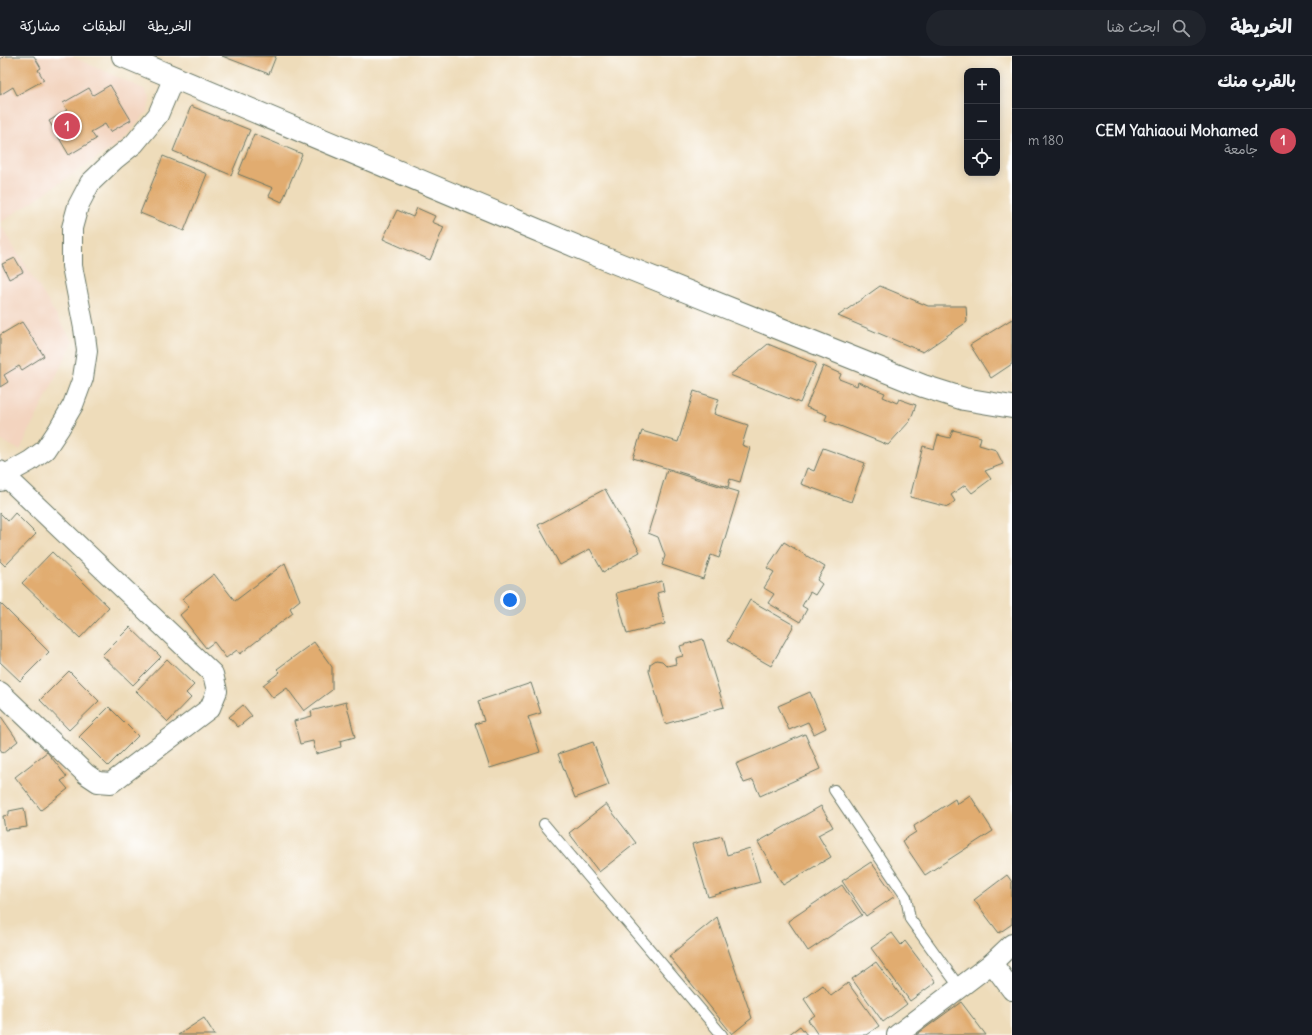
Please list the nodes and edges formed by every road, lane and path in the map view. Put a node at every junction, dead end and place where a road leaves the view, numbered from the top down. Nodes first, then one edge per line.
1 (123, 56) edge
2 (174, 77) junction
3 (1012, 407) edge
4 (2, 476) edge
5 (0, 692) edge
6 (834, 790) dead end
7 (544, 824) dead end
8 (1012, 944) edge
9 (992, 964) junction
10 (960, 988) junction
11 (1012, 990) edge
12 (722, 1035) edge
13 (897, 1035) edge

1 - 2 street
2 - 3 street
2 - 4 street
4 - 5 street
6 - 10 lane
7 - 12 lane
8 - 9 street
9 - 10 street
9 - 11 street
10 - 13 street

